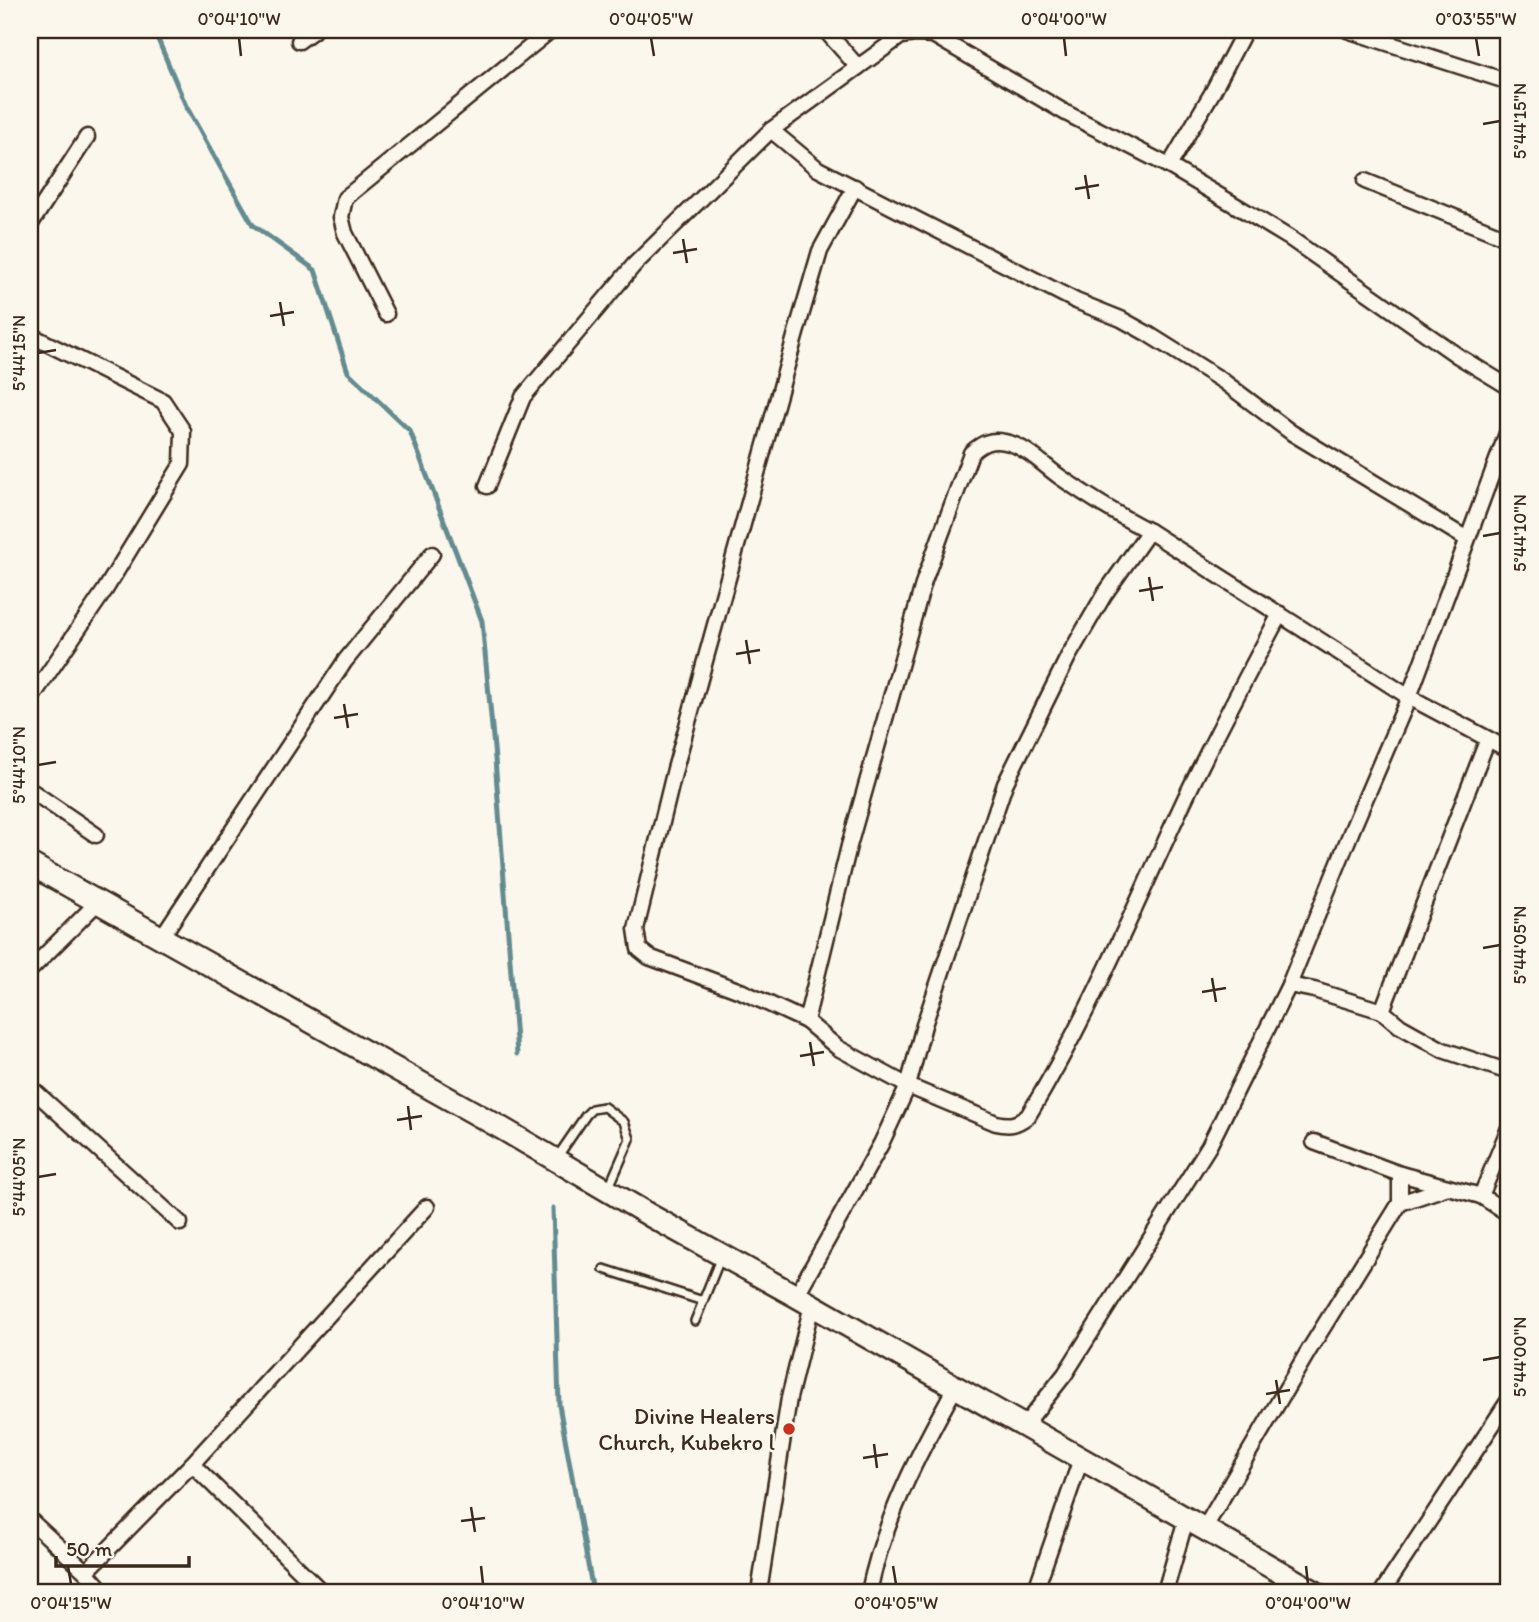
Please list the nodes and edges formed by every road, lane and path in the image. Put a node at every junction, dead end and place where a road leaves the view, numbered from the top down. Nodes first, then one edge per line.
1 (314, 30) edge
2 (551, 30) edge
3 (825, 30) edge
4 (1245, 30) edge
5 (1347, 30) edge
6 (299, 41) dead end
7 (858, 67) junction
8 (1509, 82) edge
9 (771, 130) junction
10 (87, 137) dead end
11 (1169, 166) junction
12 (1366, 181) dead end
13 (855, 187) junction
14 (30, 225) edge
15 (1509, 239) edge
16 (386, 314) dead end
17 (30, 335) edge
18 (1509, 387) edge
19 (1509, 428) edge
20 (487, 486) dead end
21 (1149, 531) junction
22 (1467, 539) junction
23 (432, 554) dead end
24 (1280, 614) junction
25 (1409, 697) junction
26 (30, 700) edge
27 (1487, 741) junction
28 (1509, 751) edge
29 (30, 790) edge
30 (96, 835) dead end
31 (30, 864) edge
32 (98, 902) junction
33 (161, 938) junction
34 (30, 970) edge
35 (1289, 985) junction
36 (1382, 1011) junction
37 (806, 1021) junction
38 (1509, 1072) edge
39 (908, 1086) junction
40 (30, 1087) edge
41 (1509, 1128) edge
42 (1314, 1142) dead end
43 (556, 1160) junction
44 (1400, 1174) junction
45 (1445, 1188) junction
46 (607, 1190) junction
47 (1481, 1196) junction
48 (1401, 1203) junction
49 (427, 1207) dead end
50 (1509, 1214) edge
51 (180, 1223) dead end
52 (722, 1255) junction
53 (604, 1269) dead end
54 (703, 1301) junction
55 (804, 1301) junction
56 (695, 1321) dead end
57 (955, 1388) junction
58 (1509, 1400) edge
59 (1024, 1426) junction
60 (1081, 1459) junction
61 (192, 1464) junction
62 (30, 1520) edge
63 (1195, 1524) junction
64 (86, 1572) junction
65 (104, 1592) edge
66 (322, 1592) edge
67 (759, 1592) edge
68 (869, 1592) edge
69 (1035, 1592) edge
70 (1165, 1592) edge
71 (1315, 1592) edge
72 (1382, 1592) edge

1 - 6 street
2 - 16 street
3 - 7 street
4 - 11 street
5 - 8 street
7 - 9 street
7 - 11 street
9 - 13 street
9 - 20 street
10 - 14 street
11 - 18 street
12 - 15 street
13 - 22 street
13 - 37 street
17 - 26 street
19 - 22 street
21 - 24 street
21 - 37 street
21 - 39 street
22 - 25 street
23 - 33 street
24 - 25 street
24 - 39 street
25 - 27 street
25 - 35 street
27 - 28 street
27 - 36 street
29 - 30 street
31 - 32 main road
32 - 33 main road
32 - 34 street
33 - 43 main road
35 - 36 street
35 - 59 street
36 - 38 street
37 - 39 street
39 - 55 street
40 - 51 street
41 - 47 street
42 - 44 street
43 - 46 main road
43 - 46 lane
44 - 45 street
44 - 48 street
45 - 47 street
45 - 48 street
46 - 52 main road
47 - 50 street
48 - 63 street
49 - 61 street
52 - 54 lane
52 - 55 main road
53 - 54 lane
54 - 56 lane
55 - 57 main road
55 - 67 street
57 - 59 main road
57 - 68 street
58 - 72 street
59 - 60 main road
60 - 63 main road
60 - 69 street
61 - 64 street
61 - 66 street
62 - 64 street
63 - 70 street
63 - 71 main road
64 - 65 street

